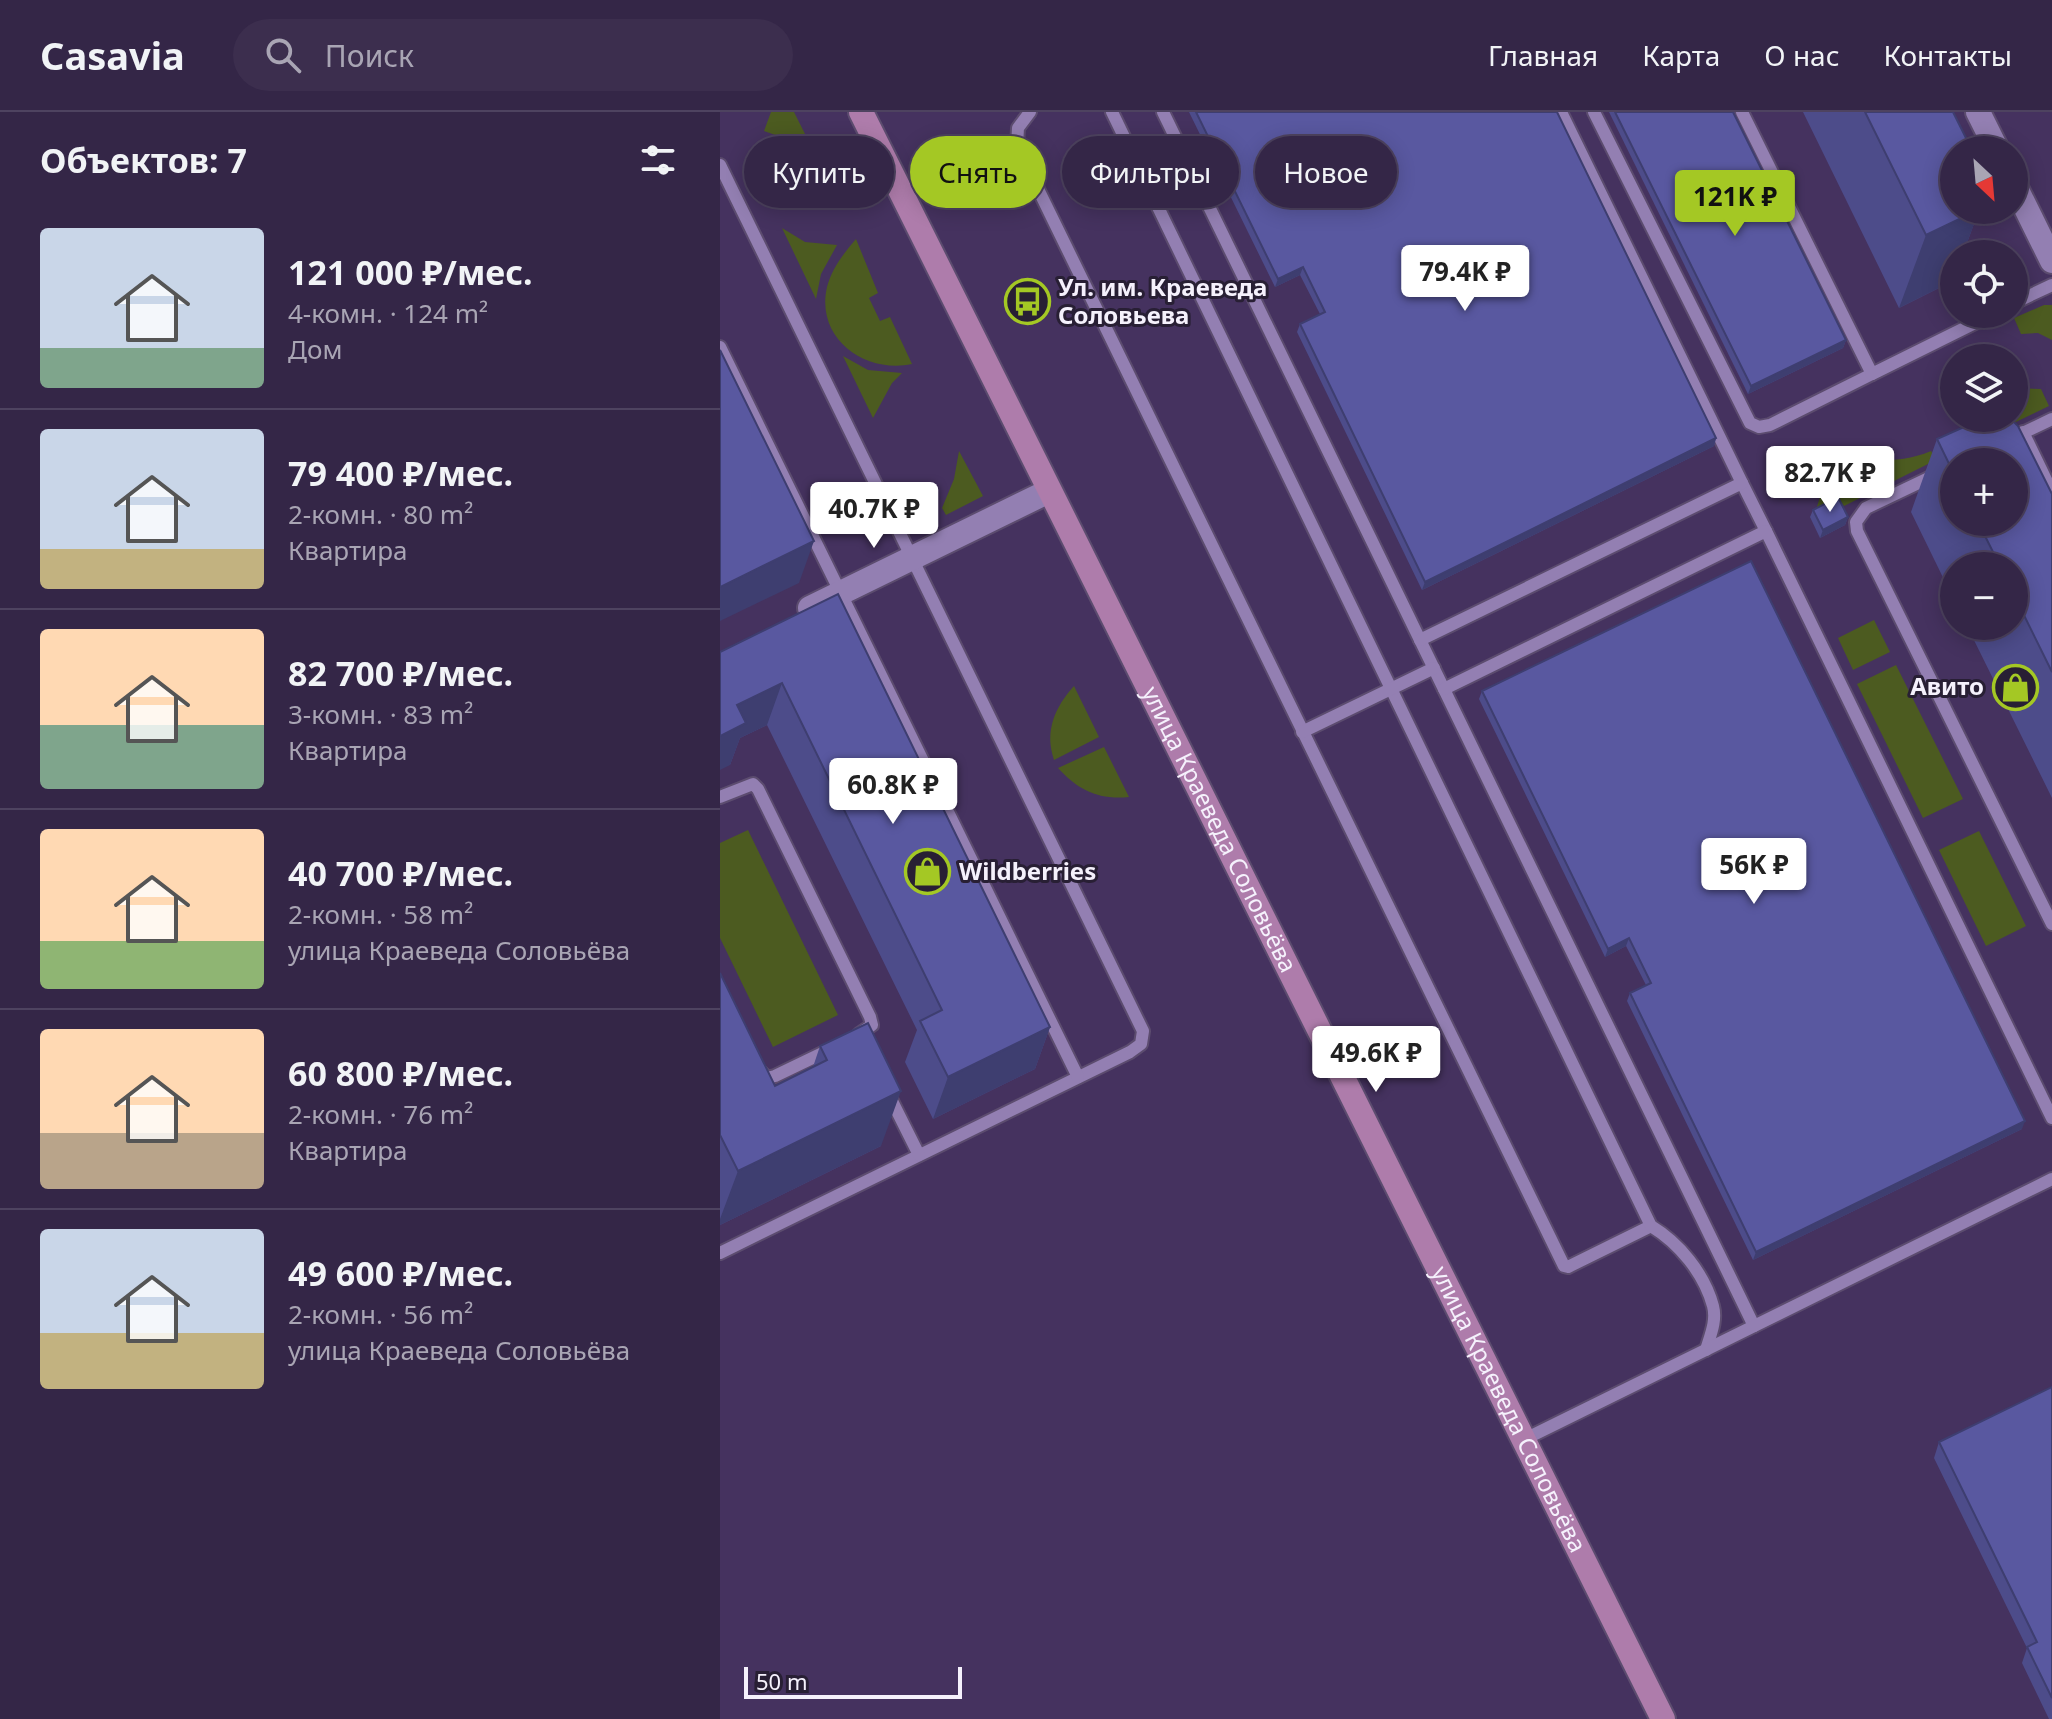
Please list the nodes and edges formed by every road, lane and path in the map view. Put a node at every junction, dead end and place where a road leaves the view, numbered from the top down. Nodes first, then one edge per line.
1 (861, 112) edge
2 (1030, 112) edge
3 (1112, 112) edge
4 (1163, 112) edge
5 (1561, 112) edge
6 (1594, 112) edge
7 (1742, 112) edge
8 (1978, 112) edge
9 (1990, 136) edge
10 (720, 165) edge
11 (2028, 212) edge
12 (2052, 261) edge
13 (2052, 285) edge
14 (2028, 296) edge
15 (1965, 328) edge
16 (720, 347) edge
17 (1872, 374) junction
18 (2052, 419) edge
19 (2028, 430) edge
20 (2023, 432) joint
21 (1999, 444) edge
22 (1940, 473) edge
23 (1742, 483) junction
24 (1049, 491) junction
25 (2052, 492) edge
26 (1766, 531) junction
27 (913, 558) junction
28 (841, 593) junction
29 (787, 619) edge
30 (1420, 640) junction
31 (1434, 668) junction
32 (1391, 689) junction
33 (1444, 689) junction
34 (1302, 732) junction
35 (720, 797) edge
36 (2052, 924) edge
37 (859, 1034) junction
38 (866, 1048) edge
39 (753, 1058) edge
40 (1078, 1077) junction
41 (886, 1088) edge
42 (2052, 1118) edge
43 (919, 1155) junction
44 (2052, 1179) edge
45 (1651, 1226) junction
46 (720, 1253) edge
47 (1754, 1326) junction
48 (1706, 1350) junction
49 (1523, 1440) junction
50 (1663, 1719) edge

1 - 24 main road, улица Краеведа Соловьёва
2 - 34 lane
3 - 32 lane
4 - 30 lane
5 - 23 lane
6 - 17 lane
7 - 17 lane
8 - 9 street
10 - 27 lane
11 - 12 street
13 - 14 lane
15 - 17 lane
16 - 28 lane
18 - 19 lane
20 - 21 lane
20 - 25 lane
22 - 36 lane
23 - 26 lane
23 - 30 lane
24 - 27 street
24 - 49 main road, улица Краеведа Соловьёва
26 - 33 lane
26 - 42 lane
27 - 28 street
27 - 40 lane
28 - 29 street
28 - 40 lane
30 - 31 lane
31 - 32 lane
31 - 33 lane
32 - 34 lane
32 - 45 lane
33 - 47 lane
34 - 45 lane
35 - 37 lane
37 - 38 lane
37 - 39 lane
40 - 43 lane
41 - 43 lane
43 - 46 lane
44 - 47 lane
45 - 48 lane
47 - 48 lane
48 - 49 lane
49 - 50 main road, улица Краеведа Соловьёва

